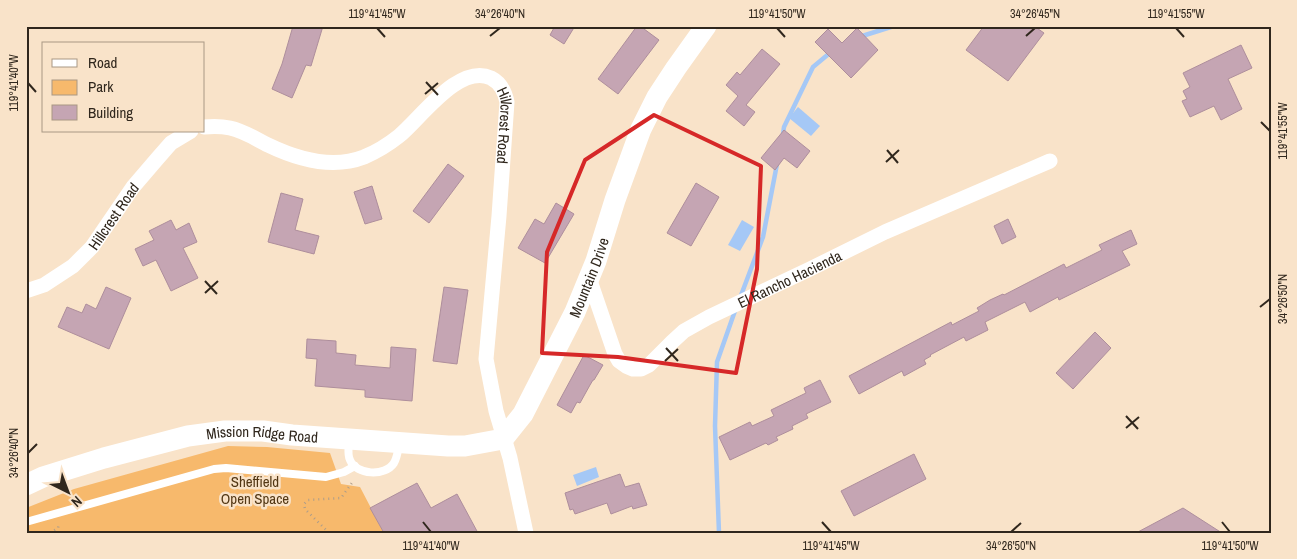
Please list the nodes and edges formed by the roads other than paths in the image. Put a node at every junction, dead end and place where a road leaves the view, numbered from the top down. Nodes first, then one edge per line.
1 (706, 26) edge
2 (205, 127) edge
3 (189, 132) edge
4 (1050, 161) dead end
5 (589, 278) junction
6 (26, 291) edge
7 (349, 438) junction
8 (503, 439) junction
9 (400, 443) junction
10 (357, 468) junction
11 (26, 485) edge
12 (26, 522) edge
13 (526, 533) edge

1 - 5 main road, Mountain Drive
2 - 8 street, Hillcrest Road
3 - 6 street, Hillcrest Road
4 - 5 street, El Rancho Hacienda
5 - 8 main road, Mountain Drive
7 - 9 main road, Mission Ridge Road
7 - 10 lane
7 - 11 main road, Mission Ridge Road
8 - 9 main road, Mission Ridge Road
8 - 13 street
9 - 10 lane
10 - 12 lane

